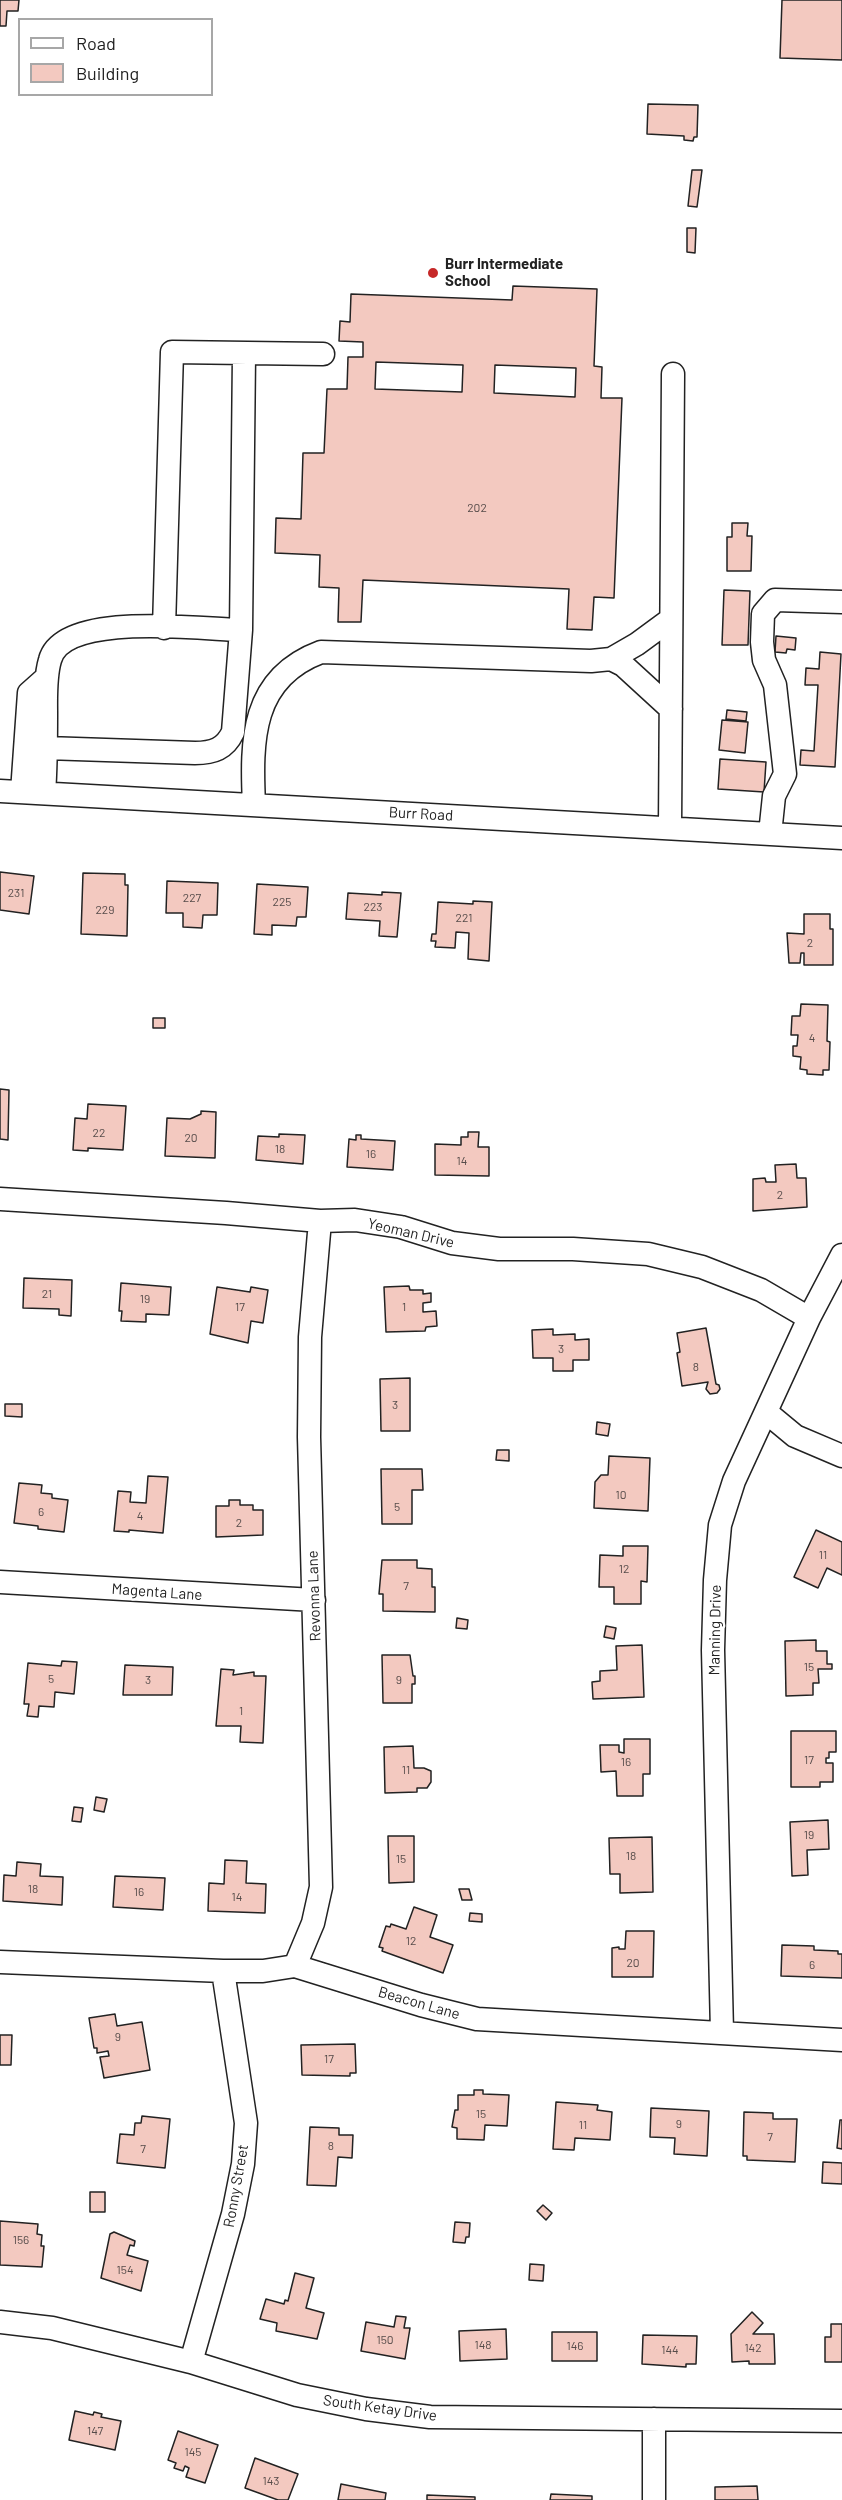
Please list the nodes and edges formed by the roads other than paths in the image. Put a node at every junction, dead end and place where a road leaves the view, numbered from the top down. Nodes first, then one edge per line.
1 (323, 354) dead end
2 (244, 355) junction
3 (673, 374) dead end
4 (842, 602) edge
5 (671, 619) junction
6 (164, 628) junction
7 (241, 630) junction
8 (611, 659) junction
9 (46, 677) junction
10 (671, 709) junction
11 (46, 748) junction
12 (22, 792) edge
13 (254, 805) junction
14 (670, 828) junction
15 (770, 834) junction
16 (842, 837) edge
17 (0, 1199) edge
18 (320, 1221) junction
19 (842, 1255) edge
20 (808, 1318) junction
21 (766, 1412) junction
22 (842, 1456) edge
23 (0, 1582) edge
24 (314, 1600) junction
25 (0, 1962) edge
26 (295, 1966) junction
27 (223, 1971) junction
28 (722, 2032) junction
29 (842, 2040) edge
30 (0, 2322) edge
31 (191, 2362) junction
32 (654, 2419) junction
33 (842, 2421) edge
34 (654, 2500) edge

1 - 2 street
2 - 6 street
2 - 7 street
3 - 5 street
4 - 15 street
5 - 8 street
5 - 10 street
6 - 7 street
6 - 9 street
7 - 11 street
8 - 10 street
8 - 13 street
9 - 11 street
9 - 12 street
10 - 14 street
11 - 12 street
12 - 13 street, Burr Road
13 - 14 street, Burr Road
14 - 15 street, Burr Road
15 - 16 street, Burr Road
17 - 18 street, Yeoman Drive
18 - 20 street, Yeoman Drive
18 - 24 street, Revonna Lane
19 - 20 street, Manning Drive
20 - 21 street, Manning Drive
21 - 22 street
21 - 28 street, Manning Drive
23 - 24 street, Magenta Lane
24 - 26 street, Revonna Lane
25 - 27 street, Beacon Lane
26 - 27 street, Beacon Lane
26 - 28 street, Beacon Lane
27 - 31 street, Ronny Street
28 - 29 street, Beacon Lane
30 - 31 street, South Ketay Drive
31 - 32 street, South Ketay Drive
32 - 33 street, South Ketay Drive
32 - 34 street

